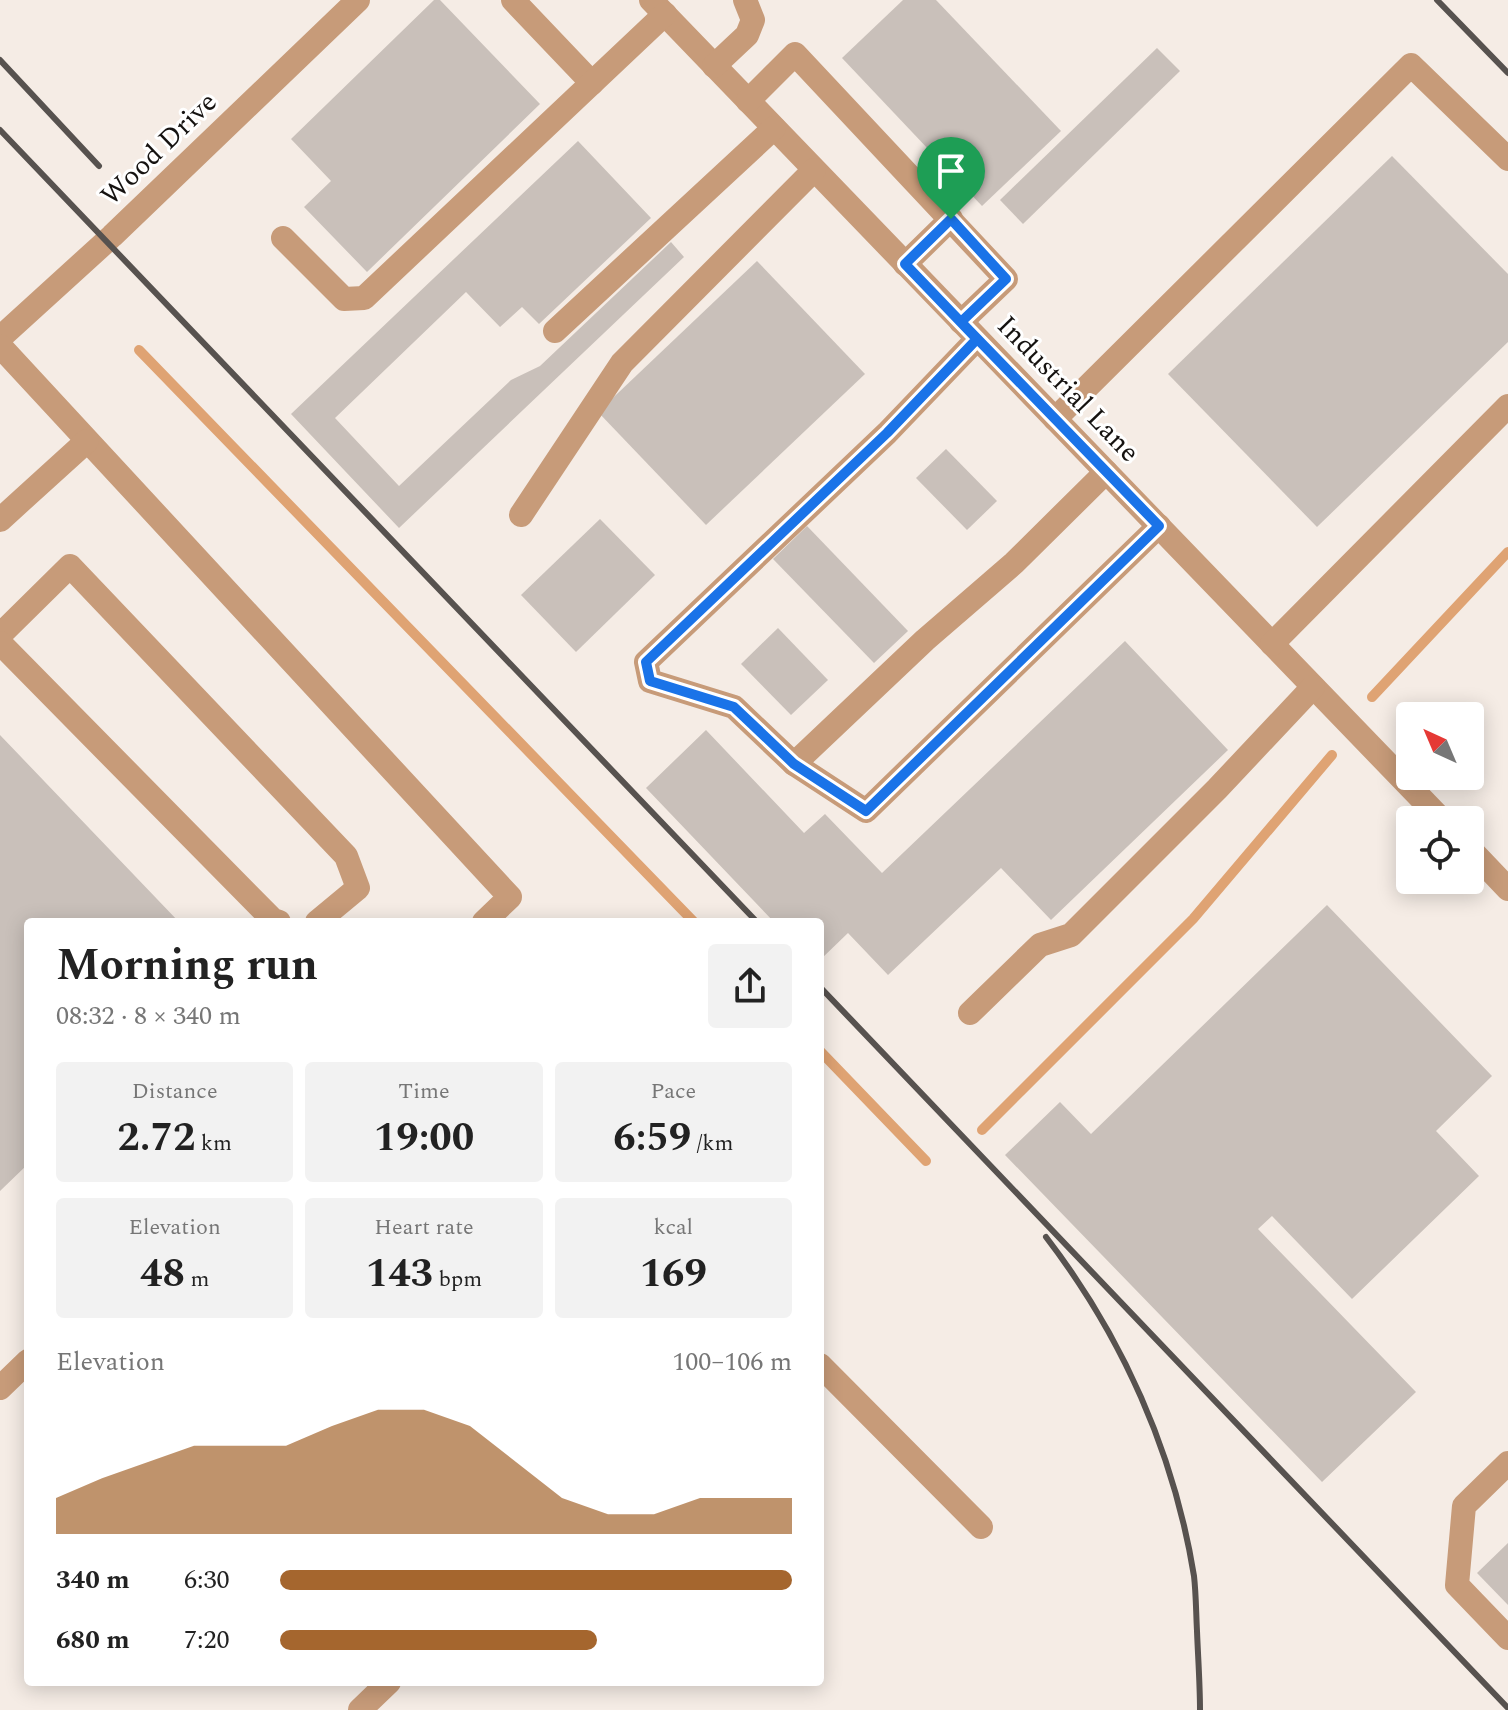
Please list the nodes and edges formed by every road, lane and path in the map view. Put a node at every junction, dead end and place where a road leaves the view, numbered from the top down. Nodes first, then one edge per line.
1 (358, 0) edge
2 (513, 0) edge
3 (745, 0) edge
4 (658, 7) edge
5 (714, 66) junction
6 (592, 83) junction
7 (748, 101) junction
8 (774, 128) junction
9 (1508, 159) edge
10 (814, 170) junction
11 (951, 219) junction
12 (283, 238) dead end
13 (905, 264) junction
14 (969, 330) junction
15 (555, 331) dead end
16 (0, 338) edge
17 (0, 346) edge
18 (1508, 406) edge
19 (1055, 419) junction
20 (87, 441) junction
21 (1106, 472) junction
22 (521, 515) dead end
23 (0, 520) edge
24 (1159, 526) junction
25 (0, 635) edge
26 (0, 643) edge
27 (1272, 644) junction
28 (1313, 687) junction
29 (794, 764) junction
30 (1428, 806) edge
31 (1484, 864) edge
32 (1508, 889) edge
33 (271, 918) edge
34 (322, 918) edge
35 (488, 918) edge
36 (970, 1013) dead end
37 (24, 1365) edge
38 (824, 1369) edge
39 (0, 1388) edge
40 (1508, 1463) edge
41 (981, 1527) dead end
42 (1508, 1638) edge
43 (385, 1686) edge
44 (360, 1710) edge

1 - 16 street, Wood Drive
2 - 6 street
3 - 5 street
4 - 5 street, Industrial Lane
4 - 6 street
5 - 7 street, Industrial Lane
6 - 12 street
7 - 8 street, Industrial Lane
7 - 11 street
8 - 10 street, Industrial Lane
8 - 15 street
9 - 19 street
10 - 13 street, Industrial Lane
10 - 22 street
11 - 13 street
11 - 14 street
13 - 14 street, Industrial Lane
14 - 19 street, Industrial Lane
14 - 29 street
17 - 20 street
18 - 27 street
19 - 21 street, Industrial Lane
20 - 23 street
20 - 35 street
21 - 24 street, Industrial Lane
21 - 29 street
24 - 27 street, Industrial Lane
24 - 29 street
25 - 34 street
26 - 33 street
27 - 28 street, Industrial Lane
28 - 30 street, Industrial Lane
28 - 36 street
31 - 32 street
37 - 39 street
38 - 41 street
40 - 42 street
43 - 44 street

